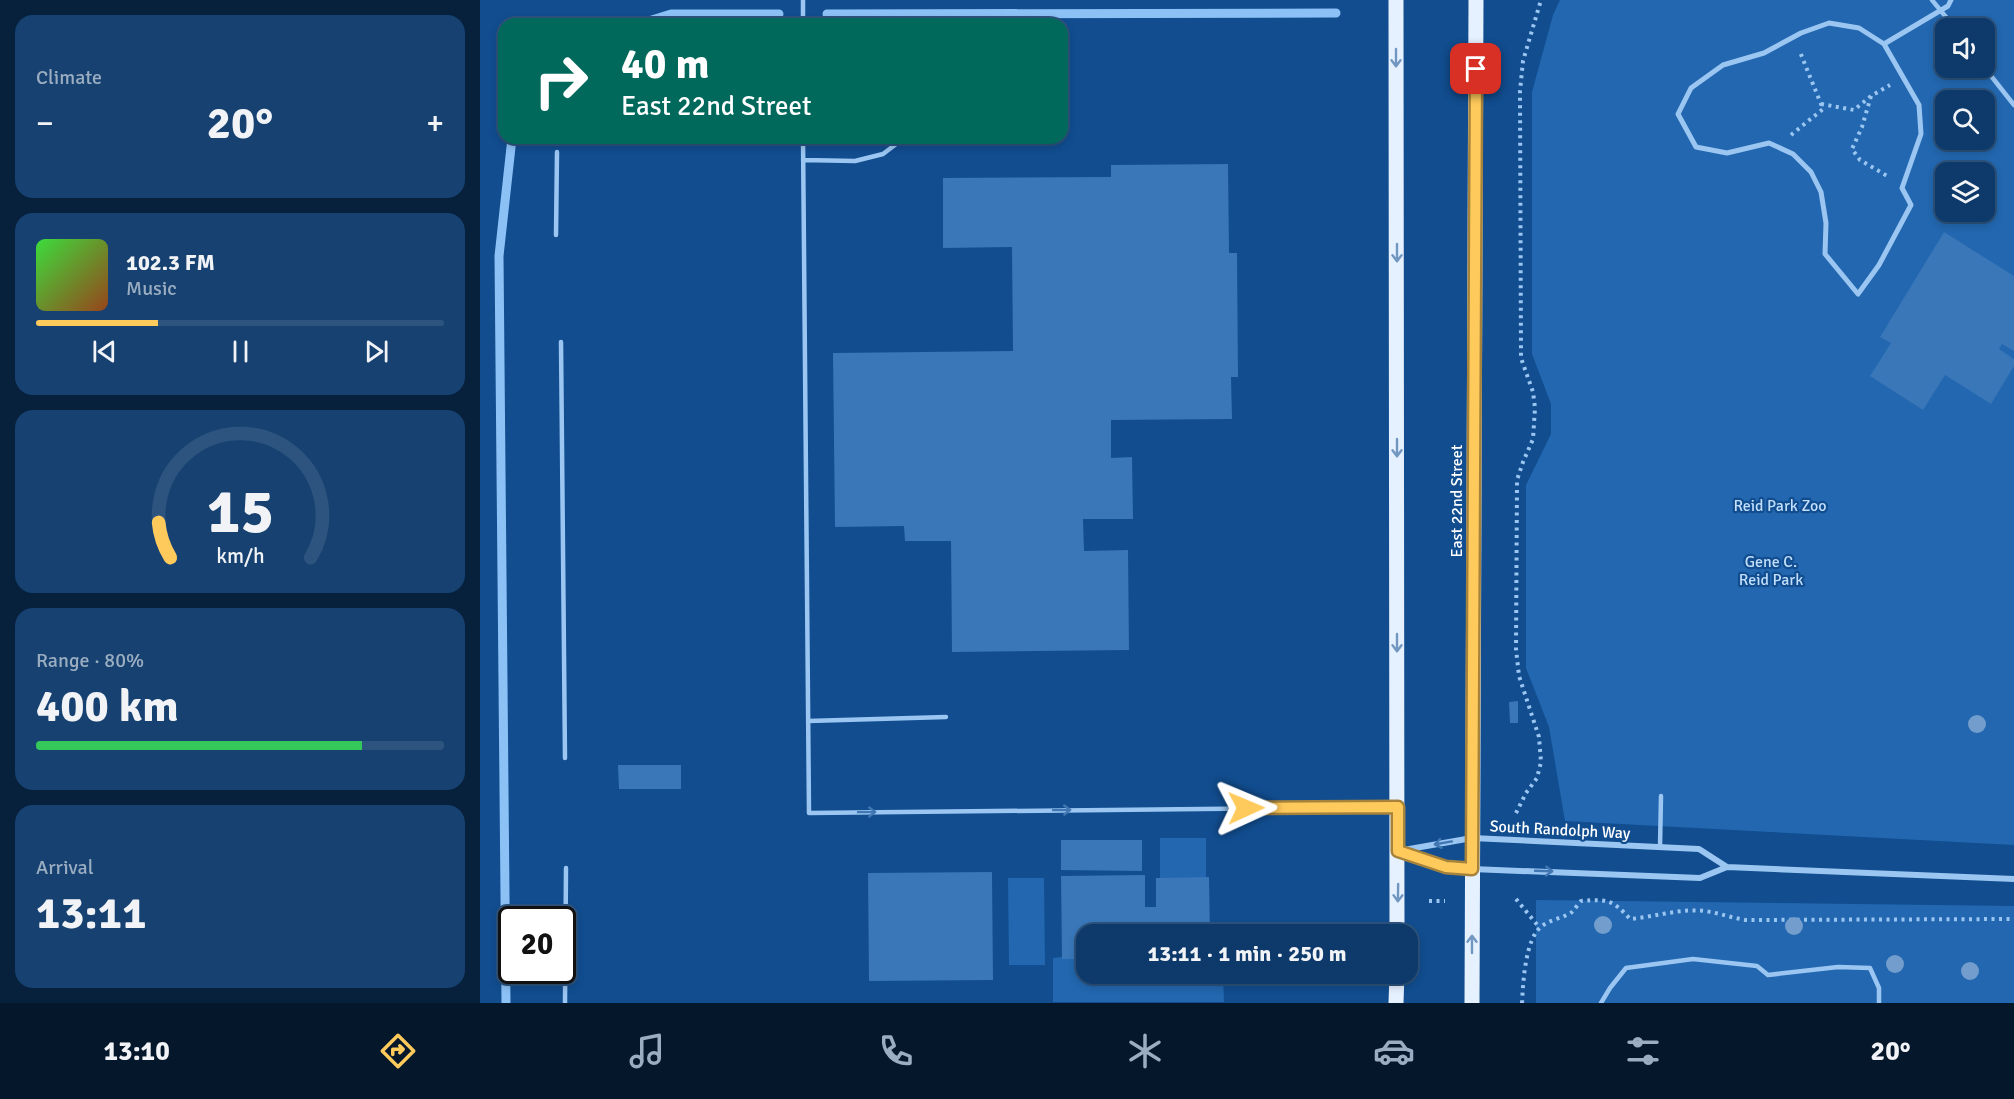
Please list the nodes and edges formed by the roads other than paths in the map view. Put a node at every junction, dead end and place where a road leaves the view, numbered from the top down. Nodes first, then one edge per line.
1 (803, 0) edge
2 (1396, 0) edge
3 (1476, 0) edge
4 (1932, 0) edge
5 (1951, 0) edge
6 (1940, 10) junction
7 (803, 18) edge
8 (1947, 18) edge
9 (1884, 44) junction
10 (1993, 78) edge
11 (2014, 105) edge
12 (803, 144) edge
13 (896, 144) edge
14 (557, 152) dead end
15 (803, 160) junction
16 (556, 235) dead end
17 (561, 342) dead end
18 (946, 717) dead end
19 (808, 721) junction
20 (565, 758) dead end
21 (1661, 796) dead end
22 (1398, 807) junction
23 (1472, 838) junction
24 (1660, 847) junction
25 (1398, 851) junction
26 (1727, 867) junction
27 (566, 868) dead end
28 (1472, 869) junction
29 (2014, 879) edge
30 (1397, 924) edge
31 (1397, 984) edge
32 (565, 1003) edge
33 (1396, 1003) edge
34 (1472, 1003) edge
35 (1601, 1003) edge
36 (1879, 1003) edge

1 - 7 lane
2 -> 22 main road
3 - 23 main road, East 22nd Street
4 - 6 lane
5 - 6 street
6 - 8 lane
6 - 9 street
9 - 9 street
10 - 11 lane
12 - 15 lane
13 - 15 lane
14 - 16 lane
15 - 19 lane
17 - 20 lane
18 - 19 lane
19 -> 22 lane
21 - 24 lane
22 - 25 main road
23 - 24 street, South Randolph Way
23 -> 25 street, South Randolph Way
23 - 28 main road, East 22nd Street
24 - 26 street, South Randolph Way
25 - 28 street
25 -> 30 main road
28 -> 26 street
26 - 29 street
27 - 32 lane
34 -> 28 main road, East 22nd Street
31 - 33 main road
35 - 36 lane

